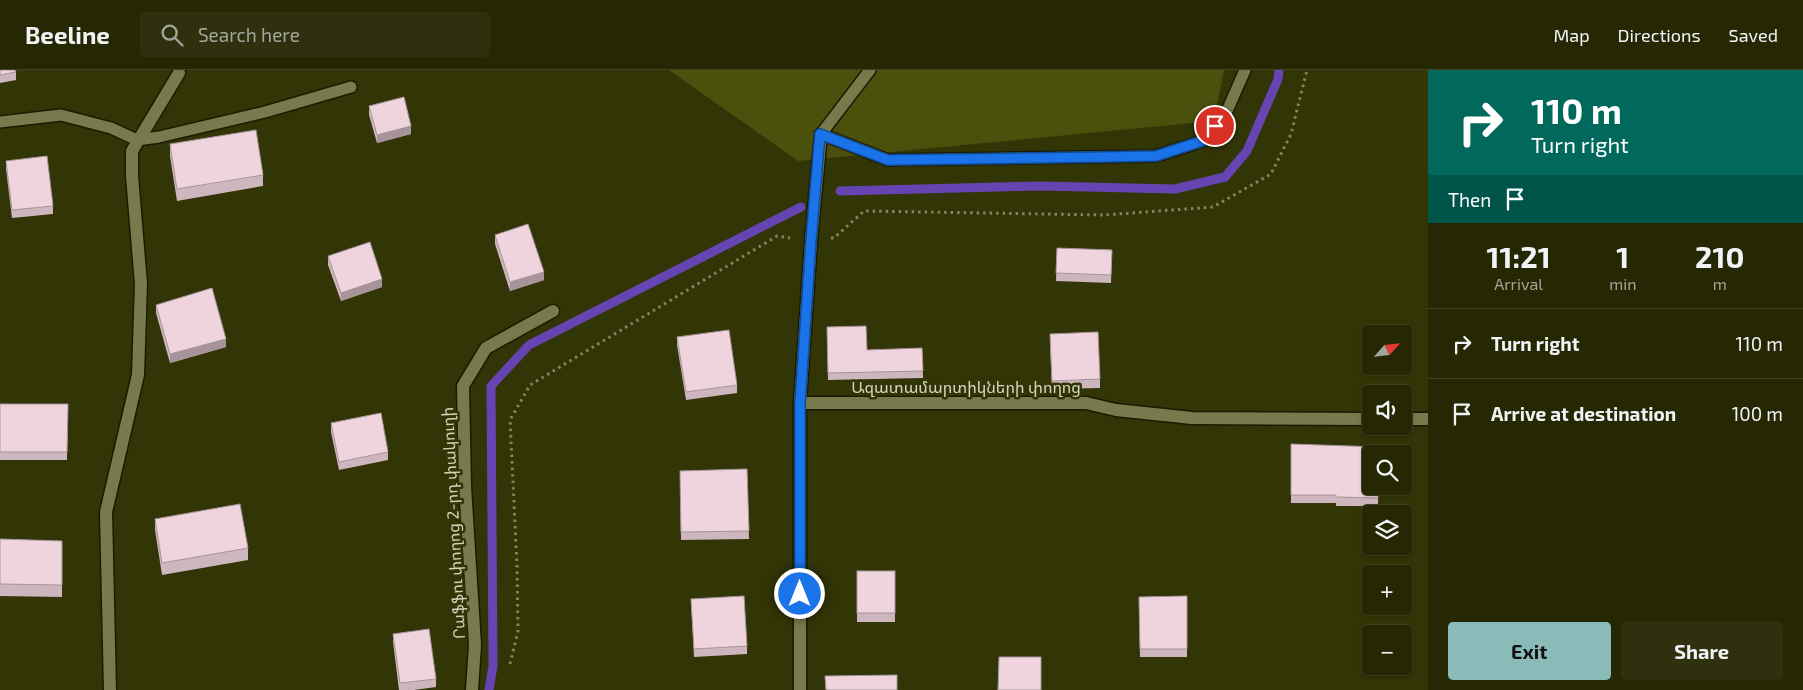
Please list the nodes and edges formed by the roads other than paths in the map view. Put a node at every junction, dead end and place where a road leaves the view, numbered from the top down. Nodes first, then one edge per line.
1 (870, 70) edge
2 (1246, 70) edge
3 (179, 73) dead end
4 (351, 87) dead end
5 (0, 122) edge
6 (820, 134) junction
7 (137, 140) junction
8 (553, 311) dead end
9 (800, 403) junction
10 (1362, 419) edge
11 (1412, 419) edge
12 (1428, 419) edge
13 (110, 690) edge
14 (472, 690) edge
15 (800, 690) edge

1 - 6 lane
2 - 6 lane
3 - 7 street
4 - 7 lane
5 - 7 lane
6 - 9 street
7 - 13 street
8 - 14 street, Րաֆֆու փողոց 2-րդ փակուղի
9 - 10 street, Ազատամարտիկների փողոց
9 - 15 street
11 - 12 street

